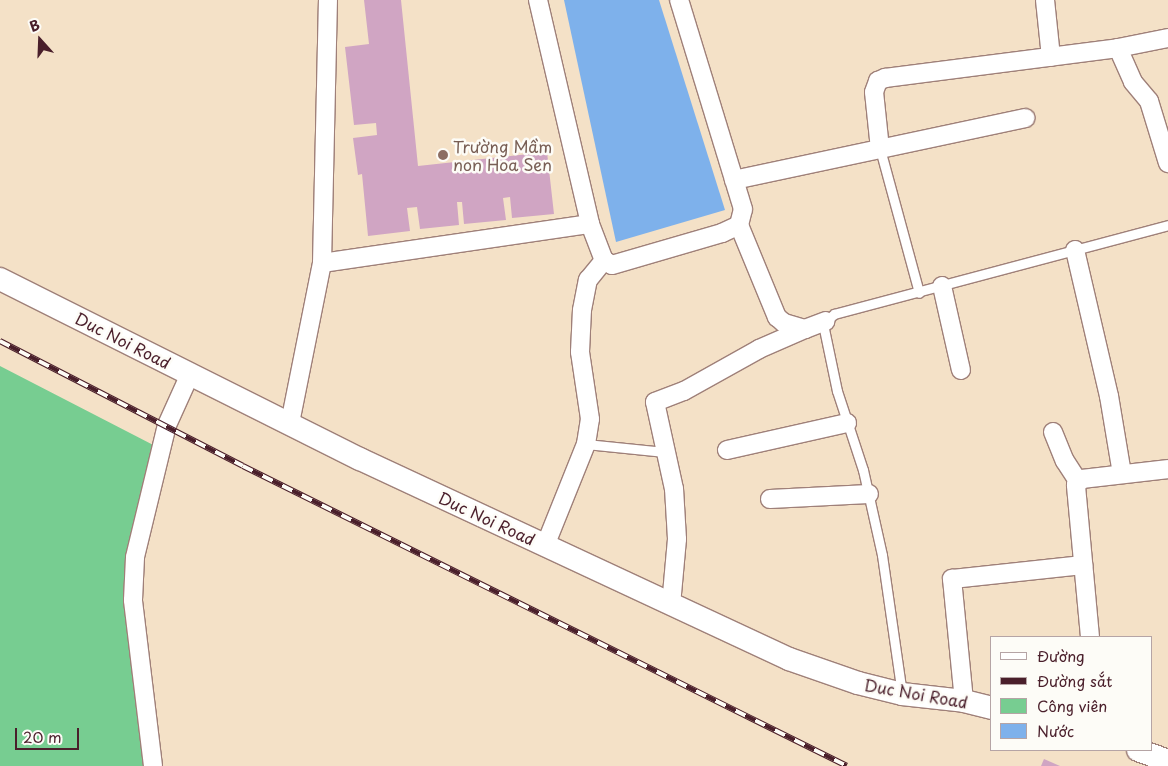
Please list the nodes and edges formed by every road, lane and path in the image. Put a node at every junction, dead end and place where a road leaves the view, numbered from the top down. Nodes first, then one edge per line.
1 (328, 0) edge
2 (538, 0) edge
3 (679, 0) edge
4 (1046, 0) edge
5 (1168, 38) edge
6 (1118, 48) junction
7 (1051, 57) junction
8 (1025, 118) dead end
9 (880, 149) junction
10 (1168, 163) edge
11 (734, 180) junction
12 (590, 224) junction
13 (739, 225) junction
14 (1168, 225) edge
15 (1075, 250) junction
16 (604, 260) junction
17 (322, 263) junction
18 (0, 278) edge
19 (942, 286) junction
20 (919, 293) junction
21 (826, 322) junction
22 (805, 329) junction
23 (961, 370) dead end
24 (190, 374) junction
25 (290, 423) junction
26 (847, 423) junction
27 (1053, 432) dead end
28 (586, 444) junction
29 (727, 450) dead end
30 (665, 452) junction
31 (1168, 469) edge
32 (1122, 474) junction
33 (1078, 482) junction
34 (868, 494) junction
35 (770, 499) dead end
36 (545, 546) junction
37 (1083, 565) junction
38 (671, 605) junction
39 (1090, 636) edge
40 (902, 694) junction
41 (964, 701) junction
42 (990, 708) edge
43 (1141, 751) edge
44 (1168, 761) edge
45 (154, 766) edge

1 - 17 street
2 - 12 street
3 - 11 street
4 - 7 street
5 - 6 street
6 - 7 street
6 - 10 street
7 - 9 street
8 - 9 street
9 - 11 street
9 - 20 lane
11 - 13 street
12 - 16 street
12 - 17 street
13 - 16 street
13 - 22 street
14 - 15 lane
15 - 19 lane
15 - 32 street
16 - 28 street
17 - 25 street
18 - 24 street, Duc Noi Road
19 - 20 lane
19 - 23 street
20 - 21 lane
21 - 22 street
21 - 26 lane
22 - 30 street
24 - 25 street, Duc Noi Road
24 - 45 street
25 - 36 street, Duc Noi Road
26 - 29 street
26 - 34 lane
27 - 33 street
28 - 30 lane
28 - 36 street
30 - 38 street
31 - 32 street
32 - 33 street
33 - 37 street
34 - 35 street
34 - 40 lane
36 - 38 street, Duc Noi Road
37 - 39 street
37 - 41 street
38 - 40 street, Duc Noi Road
40 - 41 street, Duc Noi Road
41 - 42 street, Duc Noi Road
43 - 44 street

